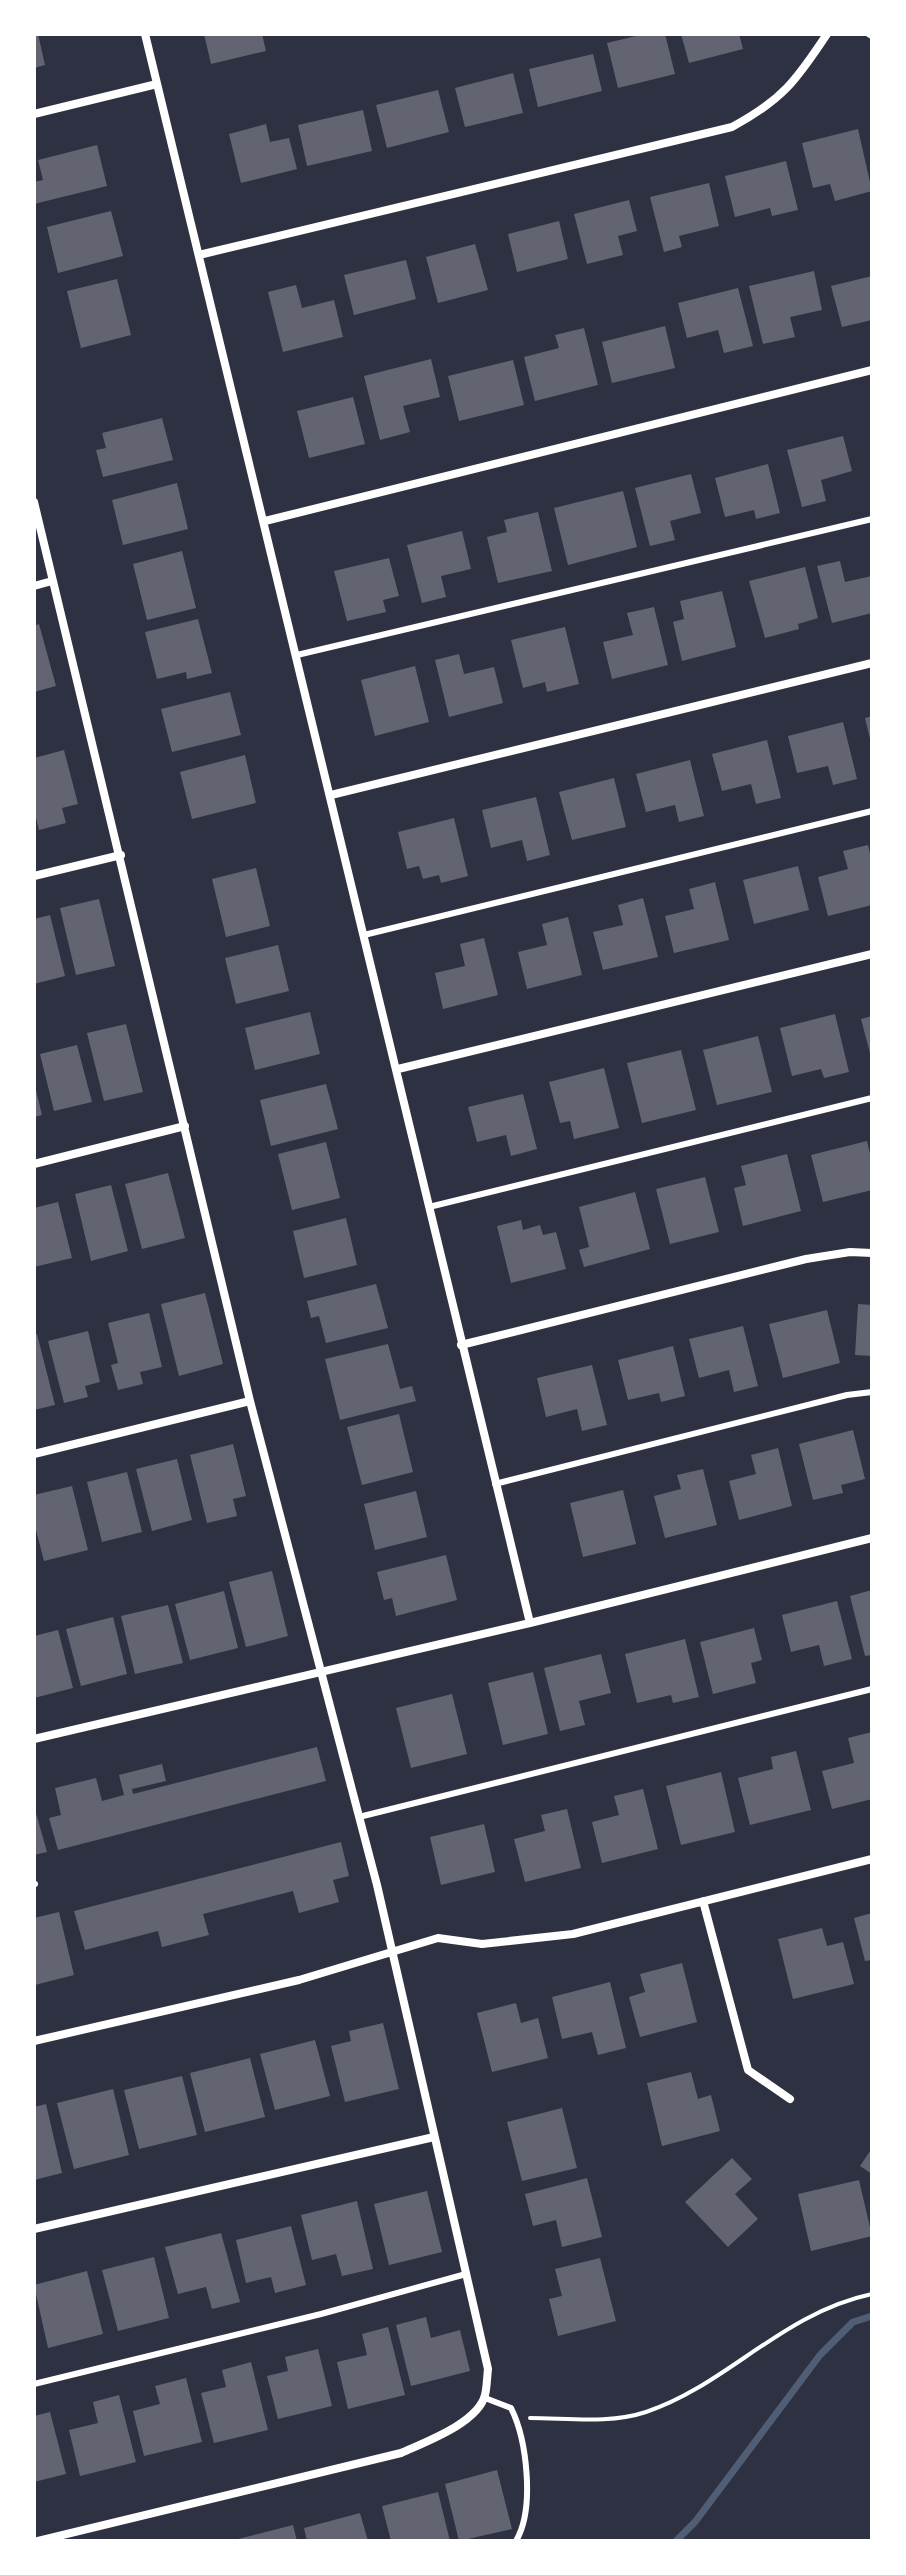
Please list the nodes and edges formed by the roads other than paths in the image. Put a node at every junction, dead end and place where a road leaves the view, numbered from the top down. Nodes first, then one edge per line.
1 (145, 34) edge
2 (827, 34) edge
3 (157, 84) junction
4 (34, 114) edge
5 (199, 255) junction
6 (872, 370) edge
7 (34, 502) edge
8 (872, 519) edge
9 (265, 521) junction
10 (52, 581) junction
11 (34, 586) edge
12 (297, 655) junction
13 (872, 663) edge
14 (331, 795) junction
15 (872, 811) edge
16 (121, 855) junction
17 (34, 876) edge
18 (364, 935) junction
19 (872, 954) edge
20 (398, 1069) junction
21 (872, 1098) edge
22 (185, 1126) junction
23 (34, 1164) edge
24 (429, 1207) junction
25 (872, 1253) edge
26 (461, 1345) junction
27 (872, 1392) edge
28 (250, 1401) junction
29 (34, 1454) edge
30 (495, 1484) junction
31 (872, 1538) edge
32 (530, 1623) junction
33 (321, 1671) junction
34 (872, 1689) edge
35 (34, 1739) edge
36 (359, 1817) junction
37 (872, 1859) edge
38 (703, 1901) junction
39 (391, 1950) junction
40 (34, 2041) edge
41 (790, 2099) dead end
42 (434, 2137) junction
43 (34, 2229) edge
44 (466, 2274) junction
45 (34, 2384) edge
46 (485, 2398) junction
47 (38, 2541) edge
48 (516, 2541) edge

1 - 3 street
2 - 5 street
3 - 4 street
3 - 5 street
5 - 9 street
6 - 9 street
7 - 10 street
8 - 12 lane
9 - 12 street
10 - 11 street
10 - 16 street
12 - 14 street
13 - 14 street
14 - 18 street
15 - 18 lane
16 - 17 street
16 - 22 street
18 - 20 street
19 - 20 street
20 - 24 street
21 - 24 lane
22 - 23 street
22 - 28 street
24 - 26 street
25 - 26 street
26 - 30 street
27 - 30 lane
28 - 29 street
28 - 33 street
30 - 32 street
31 - 32 street
32 - 33 street
33 - 35 street
33 - 36 street
34 - 36 lane
36 - 39 street
37 - 38 street
38 - 39 street
38 - 41 street
39 - 40 street
39 - 42 street
42 - 43 street
42 - 44 street
44 - 45 lane
44 - 46 street
46 - 47 street
46 - 48 lane

